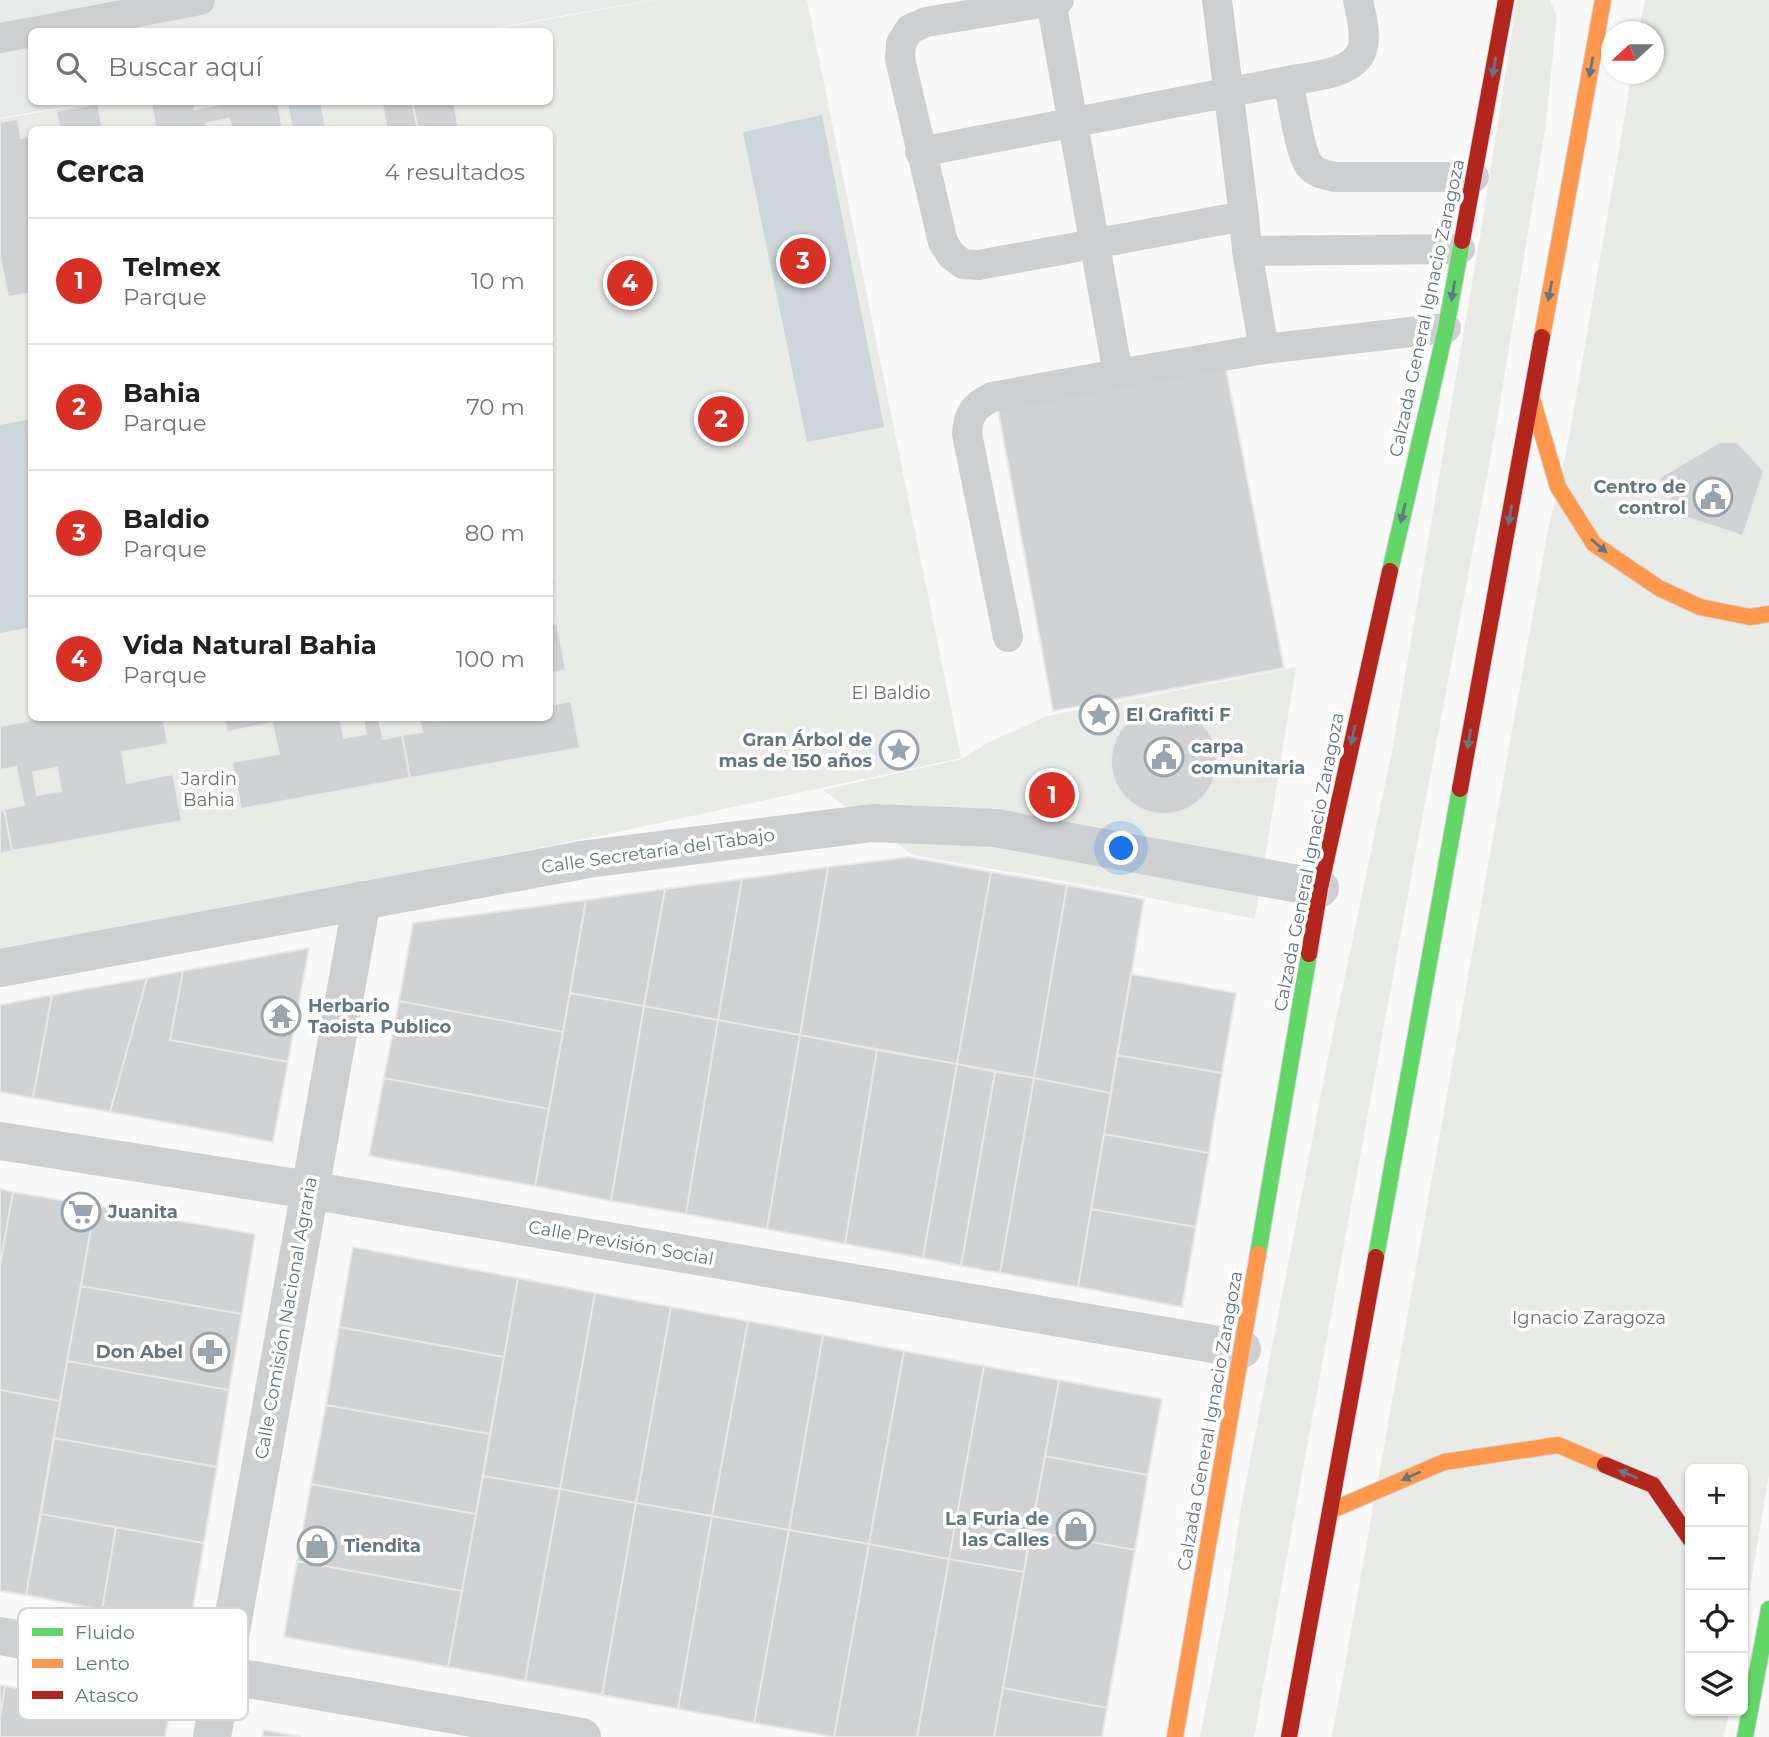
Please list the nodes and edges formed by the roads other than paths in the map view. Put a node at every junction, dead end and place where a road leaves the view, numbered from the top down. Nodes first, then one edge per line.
1 (200, 0) edge
2 (1217, 0) edge
3 (1358, 0) edge
4 (1506, 0) edge
5 (1603, 0) edge
6 (1055, 1) edge
7 (54, 28) edge
8 (28, 33) edge
9 (0, 38) edge
10 (1289, 81) junction
11 (1229, 92) junction
12 (1071, 122) junction
13 (920, 152) junction
14 (1474, 177) junction
15 (1244, 215) junction
16 (1094, 244) junction
17 (1460, 249) junction
18 (1247, 251) junction
19 (1446, 328) junction
20 (1264, 349) junction
21 (1118, 374) junction
22 (1531, 397) junction
23 (1769, 614) edge
24 (1008, 637) dead end
25 (1320, 888) junction
26 (362, 900) junction
27 (0, 968) edge
28 (0, 1141) edge
29 (309, 1190) junction
30 (1242, 1349) junction
31 (1330, 1511) junction
32 (1685, 1532) edge
33 (234, 1608) edge
34 (1769, 1609) edge
35 (1749, 1625) dead end
36 (0, 1636) edge
37 (18, 1639) edge
38 (1762, 1644) junction
39 (248, 1680) edge
40 (582, 1737) edge
41 (1175, 1737) edge
42 (1289, 1737) edge
43 (1745, 1737) edge

1 - 7 lane
2 - 11 lane
3 - 10 lane
4 -> 14 main road, Calzada General Ignacio Zaragoza
5 -> 22 main road
6 - 12 lane
6 - 13 lane
8 - 9 lane
10 - 11 lane
10 - 14 lane
11 - 12 lane
11 - 15 lane
12 - 13 lane
12 - 16 lane
13 - 16 lane
14 - 17 main road, Calzada General Ignacio Zaragoza
15 - 16 lane
15 - 18 lane
16 - 21 lane
17 - 18 lane
17 -> 19 main road, Calzada General Ignacio Zaragoza
18 - 20 lane
19 - 20 lane
19 -> 25 main road, Calzada General Ignacio Zaragoza
20 - 21 lane
21 - 24 lane
22 -> 23 main road
22 -> 31 main road
25 - 26 street, Calle Secretaría del Tabajo
25 - 30 main road, Calzada General Ignacio Zaragoza
26 - 27 street, Calle Secretaría del Tabajo
26 - 29 street, Calle Comisión Nacional Agraria
28 - 29 street, Calle Previsión Social
29 - 30 street, Calle Previsión Social
29 - 33 street, Calle Comisión Nacional Agraria
30 - 41 main road, Calzada General Ignacio Zaragoza
32 -> 31 main road
31 - 42 main road
34 - 38 main road
35 - 38 main road
36 - 37 street
38 - 43 main road
39 - 40 street

